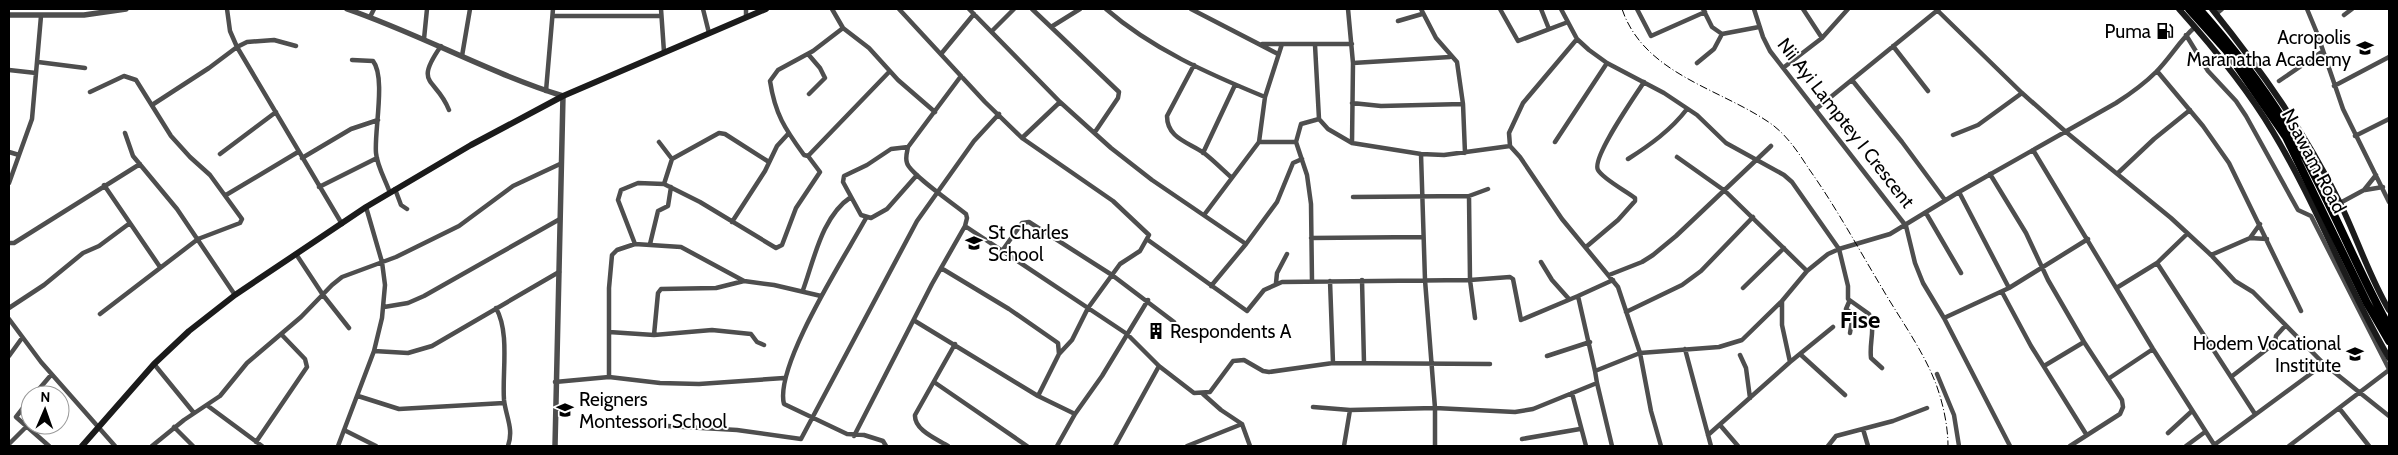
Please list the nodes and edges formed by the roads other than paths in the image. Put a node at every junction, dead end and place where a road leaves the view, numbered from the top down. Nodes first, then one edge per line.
1 (126, 9) edge
2 (227, 9) edge
3 (347, 9) edge
4 (374, 9) edge
5 (427, 9) edge
6 (470, 9) edge
7 (553, 9) edge
8 (660, 9) edge
9 (703, 9) edge
10 (746, 9) edge
11 (766, 9) edge
12 (832, 9) edge
13 (899, 9) edge
14 (969, 9) edge
15 (1014, 9) edge
16 (1032, 9) edge
17 (1080, 9) edge
18 (1106, 9) edge
19 (1191, 9) edge
20 (1348, 9) edge
21 (1421, 9) edge
22 (1500, 9) edge
23 (1541, 9) edge
24 (1561, 9) edge
25 (1636, 9) edge
26 (1754, 9) edge
27 (1803, 9) edge
28 (1848, 9) edge
29 (1938, 9) edge
30 (2179, 9) edge
31 (2189, 9) edge
32 (2199, 9) edge
33 (2222, 9) edge
34 (2307, 9) edge
35 (2352, 9) edge
36 (1704, 10) edge
37 (2214, 11) edge
38 (974, 14) junction
39 (1422, 14) junction
40 (9, 15) edge
41 (2344, 15) dead end
42 (41, 16) junction
43 (553, 16) junction
44 (660, 16) junction
45 (370, 17) junction
46 (746, 17) junction
47 (1398, 21) dead end
48 (1568, 22) junction
49 (1051, 27) junction
50 (1759, 27) junction
51 (2195, 27) junction
52 (843, 28) junction
53 (1549, 29) junction
54 (992, 31) junction
55 (709, 33) junction
56 (1722, 34) junction
57 (2186, 35) junction
58 (1822, 38) junction
59 (424, 39) junction
60 (1577, 39) junction
61 (1261, 44) junction
62 (1282, 44) junction
63 (1352, 44) junction
64 (1315, 45) junction
65 (296, 46) dead end
66 (441, 46) junction
67 (1893, 46) junction
68 (236, 47) junction
69 (2323, 51) junction
70 (664, 52) junction
71 (808, 54) junction
72 (941, 54) junction
73 (1278, 54) junction
74 (462, 56) junction
75 (1450, 57) junction
76 (2389, 57) edge
77 (352, 60) dead end
78 (38, 62) junction
79 (1607, 63) junction
80 (1697, 63) dead end
81 (1353, 64) junction
82 (1194, 65) junction
83 (85, 68) dead end
84 (1783, 68) junction
85 (9, 70) edge
86 (890, 71) junction
87 (2158, 71) junction
88 (36, 73) junction
89 (961, 76) junction
90 (1852, 80) junction
91 (2279, 81) dead end
92 (1644, 82) junction
93 (1235, 85) junction
94 (2334, 86) junction
95 (1928, 90) dead end
96 (546, 91) junction
97 (90, 92) dead end
98 (2022, 93) junction
99 (809, 94) dead end
100 (563, 96) junction
101 (1265, 97) junction
102 (1060, 102) junction
103 (1352, 104) junction
104 (1463, 104) junction
105 (152, 105) junction
106 (1687, 108) junction
107 (1816, 109) junction
108 (449, 110) dead end
109 (2190, 110) junction
110 (276, 112) junction
111 (935, 112) junction
112 (999, 114) junction
113 (1318, 119) junction
114 (2389, 119) edge
115 (378, 120) junction
116 (1095, 132) junction
117 (2066, 132) junction
118 (125, 133) dead end
119 (788, 134) junction
120 (1953, 135) dead end
121 (2356, 136) junction
122 (1022, 138) junction
123 (658, 142) dead end
124 (1259, 142) junction
125 (1296, 142) junction
126 (1555, 142) dead end
127 (1352, 143) junction
128 (1510, 146) junction
129 (1771, 146) dead end
130 (908, 147) junction
131 (2033, 150) junction
132 (9, 152) edge
133 (298, 152) junction
134 (1203, 153) junction
135 (1465, 153) junction
136 (220, 154) dead end
137 (1421, 154) junction
138 (19, 155) junction
139 (808, 156) junction
140 (1677, 157) dead end
141 (302, 158) junction
142 (377, 158) junction
143 (1628, 158) dead end
144 (672, 159) junction
145 (1302, 159) junction
146 (1755, 159) junction
147 (769, 162) junction
148 (140, 164) junction
149 (560, 164) junction
150 (2118, 173) junction
151 (1990, 174) junction
152 (917, 175) junction
153 (2376, 175) junction
154 (1231, 177) junction
155 (9, 183) edge
156 (664, 184) junction
157 (104, 185) junction
158 (319, 187) junction
159 (671, 187) junction
160 (2383, 187) junction
161 (1488, 189) dead end
162 (2364, 190) junction
163 (393, 191) junction
164 (1725, 191) junction
165 (1959, 192) junction
166 (939, 193) junction
167 (226, 195) junction
168 (1469, 196) junction
169 (851, 197) junction
170 (1353, 197) dead end
171 (1422, 198) junction
172 (1946, 200) junction
173 (2389, 202) edge
174 (2340, 203) junction
175 (366, 207) junction
176 (407, 209) dead end
177 (1926, 213) junction
178 (1204, 215) junction
179 (1753, 217) junction
180 (866, 218) junction
181 (560, 219) junction
182 (130, 222) junction
183 (732, 222) junction
184 (342, 224) junction
185 (2260, 224) junction
186 (965, 226) junction
187 (1906, 226) junction
188 (2187, 234) junction
189 (1423, 237) junction
190 (1311, 238) junction
191 (2250, 238) junction
192 (198, 239) junction
193 (2088, 239) junction
194 (2267, 239) junction
195 (1148, 240) junction
196 (9, 244) edge
197 (635, 244) junction
198 (650, 244) junction
199 (1246, 244) junction
200 (1586, 247) junction
201 (1784, 248) junction
202 (1840, 248) junction
203 (1002, 251) junction
204 (296, 254) junction
205 (1287, 254) dead end
206 (2211, 255) junction
207 (382, 262) junction
208 (1541, 262) dead end
209 (2157, 263) junction
210 (160, 267) junction
211 (941, 268) junction
212 (2043, 268) junction
213 (1807, 271) junction
214 (559, 272) junction
215 (1960, 273) dead end
216 (1112, 274) junction
217 (1611, 278) junction
218 (1362, 280) junction
219 (1425, 280) junction
220 (1470, 280) junction
221 (744, 281) junction
222 (1312, 281) junction
223 (1330, 281) junction
224 (1276, 283) junction
225 (1211, 286) junction
226 (2118, 287) junction
227 (1743, 288) dead end
228 (2009, 288) junction
229 (803, 290) junction
230 (2002, 292) junction
231 (235, 295) junction
232 (323, 295) junction
233 (821, 296) junction
234 (1578, 296) junction
235 (1569, 299) junction
236 (1148, 300) junction
237 (1782, 301) junction
238 (1849, 302) junction
239 (384, 307) junction
240 (9, 308) edge
241 (496, 308) junction
242 (1088, 308) junction
243 (2389, 310) edge
244 (2301, 311) dead end
245 (1626, 312) junction
246 (100, 314) dead end
247 (1476, 318) dead end
248 (1944, 318) junction
249 (9, 319) edge
250 (915, 321) junction
251 (1174, 322) dead end
252 (2284, 326) junction
253 (1833, 327) dead end
254 (2389, 327) edge
255 (349, 328) dead end
256 (609, 332) junction
257 (280, 334) junction
258 (1127, 334) junction
259 (1850, 334) dead end
260 (654, 335) junction
261 (22, 338) junction
262 (2389, 341) edge
263 (1590, 342) junction
264 (2084, 342) junction
265 (955, 344) junction
266 (764, 345) dead end
267 (1685, 349) junction
268 (2153, 349) junction
269 (374, 351) junction
270 (1060, 354) junction
271 (1640, 354) junction
272 (1800, 354) junction
273 (1740, 355) dead end
274 (9, 356) edge
275 (1546, 356) dead end
276 (2389, 358) edge
277 (1790, 362) junction
278 (1333, 363) junction
279 (1364, 363) junction
280 (1432, 363) junction
281 (154, 364) junction
282 (1490, 364) dead end
283 (2324, 364) junction
284 (1159, 366) junction
285 (2044, 366) junction
286 (1882, 368) dead end
287 (2389, 370) edge
288 (1595, 372) junction
289 (1937, 374) dead end
290 (52, 375) junction
291 (2231, 377) junction
292 (609, 378) junction
293 (784, 378) junction
294 (2108, 379) junction
295 (555, 382) junction
296 (934, 382) junction
297 (1597, 384) junction
298 (43, 385) edge
299 (2360, 392) junction
300 (1572, 393) junction
301 (1203, 394) junction
302 (1845, 395) dead end
303 (358, 396) junction
304 (1038, 396) junction
305 (1750, 398) junction
306 (504, 403) junction
307 (208, 406) junction
308 (1313, 407) dead end
309 (1436, 408) junction
310 (1927, 408) dead end
311 (2339, 408) junction
312 (1350, 410) junction
313 (2192, 411) junction
314 (194, 413) junction
315 (1075, 414) junction
316 (2255, 414) junction
317 (2389, 416) edge
318 (812, 417) junction
319 (1242, 424) junction
320 (1720, 424) junction
321 (667, 426) dead end
322 (174, 427) junction
323 (98, 428) junction
324 (1580, 429) junction
325 (1863, 429) junction
326 (344, 430) junction
327 (2205, 432) junction
328 (20, 433) edge
329 (2168, 433) dead end
330 (2086, 434) junction
331 (36, 435) edge
332 (1708, 435) junction
333 (854, 436) junction
334 (791, 438) junction
335 (1522, 440) dead end
336 (256, 442) junction
337 (9, 444) edge
338 (49, 446) edge
339 (82, 446) edge
340 (115, 446) edge
341 (152, 446) edge
342 (193, 446) edge
343 (262, 446) edge
344 (338, 446) edge
345 (376, 446) edge
346 (508, 446) edge
347 (555, 446) edge
348 (790, 446) edge
349 (886, 446) edge
350 (948, 446) edge
351 (1028, 446) edge
352 (1057, 446) edge
353 (1115, 446) edge
354 (1187, 446) edge
355 (1250, 446) edge
356 (1344, 446) edge
357 (1435, 446) edge
358 (1586, 446) edge
359 (1612, 446) edge
360 (1662, 446) edge
361 (1712, 446) edge
362 (1738, 446) edge
363 (1828, 446) edge
364 (1868, 446) edge
365 (1959, 446) edge
366 (2010, 446) edge
367 (2070, 446) edge
368 (2186, 446) edge
369 (2214, 446) edge
370 (2289, 446) edge
371 (2369, 446) edge

1 - 42 street
2 - 68 street
3 - 45 street
4 - 45 street
5 - 59 street
6 - 74 street
7 - 43 street
8 - 44 street
9 - 55 street
10 - 46 street
11 - 46 main road
12 - 52 street
13 - 72 street
14 - 38 street
15 - 54 street
16 - 49 street
17 - 49 street
18 - 82 street
19 - 61 street
20 - 63 street
21 - 39 street
22 - 53 street
23 - 53 street
24 - 48 street
25 - 36 street
26 - 50 street, Nii Ayi Lamptey I Crescent
27 - 58 street
28 - 58 street
29 - 67 street
29 - 98 street
30 - 51 main road
31 - 262 highway, Nsawam Road
32 - 254 highway, Nsawam Road
33 - 37 street
34 - 69 street
35 - 41 street
36 - 56 street
37 - 174 main road
38 - 54 street
38 - 72 street
39 - 47 street
39 - 75 street
40 - 42 street
42 - 78 street
43 - 44 street
43 - 96 street
44 - 70 street
45 - 59 street
46 - 55 main road
48 - 53 street
48 - 60 street
49 - 116 street
50 - 56 street
50 - 84 street, Nii Ayi Lamptey I Crescent
51 - 57 street
51 - 276 main road
52 - 71 street
52 - 86 street
54 - 102 street
55 - 70 main road
56 - 80 street
57 - 87 street
57 - 287 street
58 - 84 street
59 - 66 street
60 - 79 street
60 - 128 street
61 - 62 street
61 - 73 street
62 - 64 street
62 - 73 street
63 - 64 street
63 - 81 street
64 - 113 street
65 - 68 street
66 - 74 street
66 - 108 street
67 - 90 street
67 - 95 street
68 - 105 street
68 - 110 street
69 - 91 street
69 - 94 street
70 - 100 main road
71 - 99 street
71 - 119 street
72 - 89 street
73 - 101 street
74 - 96 street
75 - 81 street
75 - 104 street
76 - 94 street
77 - 115 street
78 - 83 street
78 - 88 street
79 - 92 street
79 - 126 street
81 - 103 street
82 - 93 street
82 - 134 street
84 - 107 street, Nii Ayi Lamptey I Crescent
85 - 88 street
86 - 111 street
86 - 139 street
87 - 109 street
87 - 117 street
88 - 138 street
89 - 111 street
89 - 112 street
90 - 107 street
90 - 172 street
92 - 106 street
92 - 200 street
93 - 101 street
93 - 134 street
94 - 121 street
96 - 100 street
97 - 105 street
98 - 117 street
98 - 120 street
100 - 149 street
100 - 163 main road
101 - 124 street
102 - 116 street
102 - 122 street
103 - 104 street
103 - 127 street
104 - 135 street
105 - 167 street
106 - 143 street
106 - 146 street
107 - 187 street, Nii Ayi Lamptey I Crescent
109 - 150 street
109 - 185 street
110 - 133 street
110 - 136 street
111 - 130 street
112 - 122 street
112 - 166 street
113 - 125 street
113 - 127 street
114 - 121 street
115 - 141 street
115 - 142 street
116 - 178 street
117 - 131 street
117 - 150 street
118 - 148 street
119 - 139 street
119 - 147 street
121 - 153 street
122 - 195 street
123 - 144 street
124 - 125 street
124 - 154 street
125 - 145 street
127 - 137 street
128 - 135 street
128 - 200 street
129 - 146 street
130 - 152 street
130 - 169 street
131 - 151 street
131 - 193 street
132 - 138 street
133 - 141 street
133 - 167 street
134 - 154 street
135 - 137 street
137 - 171 street
138 - 155 street
139 - 183 street
140 - 164 street
141 - 158 street
142 - 158 street
142 - 163 street
144 - 147 street
144 - 156 street
145 - 190 street
145 - 199 street
146 - 164 street
146 - 202 street
147 - 183 street
148 - 157 street
148 - 192 street
149 - 181 street
149 - 207 street
150 - 188 street
151 - 165 street
151 - 212 street
152 - 166 street
152 - 180 street
153 - 160 street
153 - 162 street
154 - 178 street
156 - 159 street
156 - 197 street
157 - 182 street
157 - 196 street
158 - 184 street
159 - 183 street
159 - 198 street
160 - 162 street
160 - 173 street
161 - 168 street
162 - 174 street
163 - 175 main road
163 - 176 street
164 - 179 street
164 - 217 street
165 - 172 street
165 - 228 street
166 - 186 street
166 - 318 street
167 - 192 street
168 - 171 street
168 - 220 street
169 - 180 street
169 - 229 street
170 - 171 street
171 - 189 street
172 - 177 street
174 - 243 main road
175 - 184 main road
175 - 207 street
177 - 187 street
177 - 215 street
178 - 199 street
179 - 201 street
179 - 245 street
180 - 233 street
181 - 214 street
181 - 239 street
182 - 210 street
182 - 240 street
184 - 204 main road
185 - 191 street
185 - 194 street
186 - 203 street
186 - 211 street
187 - 202 street
187 - 248 street
188 - 206 street
188 - 209 street
189 - 190 street
189 - 219 street
190 - 222 street
191 - 194 street
191 - 206 street
192 - 210 street
192 - 231 street
193 - 212 street
193 - 226 street
194 - 244 street
195 - 216 street
195 - 225 street
197 - 198 street
197 - 256 street
198 - 221 street
199 - 225 street
200 - 217 street
201 - 213 street
201 - 227 street
202 - 213 street
202 - 238 street
203 - 216 street
203 - 242 street
204 - 231 main road
204 - 232 street
205 - 224 street
206 - 252 street
207 - 232 street
207 - 239 street
208 - 235 street
209 - 226 street
209 - 291 street
210 - 246 street
211 - 250 street
211 - 270 street
212 - 228 street
212 - 264 street
213 - 237 street
214 - 241 street
214 - 295 street
216 - 236 street
216 - 242 street
217 - 234 street
217 - 245 street
218 - 219 street
218 - 223 street
218 - 279 street
219 - 220 street
219 - 280 street
220 - 235 street
220 - 247 street
221 - 229 street
221 - 260 street
222 - 223 street
222 - 224 street
223 - 278 street
224 - 225 street
226 - 268 street
228 - 230 street
229 - 233 street
230 - 248 street
230 - 285 street
231 - 281 main road
232 - 255 street
232 - 257 street
233 - 293 street
234 - 235 street
234 - 263 street
236 - 251 street
236 - 258 street
237 - 267 street
237 - 277 street
238 - 259 street
238 - 286 street
239 - 269 street
241 - 269 street
241 - 306 street
242 - 258 street
242 - 270 street
245 - 271 street
248 - 366 street
249 - 261 street
250 - 265 street
250 - 333 street
252 - 283 street
252 - 291 street
253 - 272 street
256 - 260 street
256 - 292 street
257 - 307 street
257 - 336 street
258 - 284 street
258 - 315 street
260 - 266 street
261 - 274 street
261 - 290 street
263 - 275 street
263 - 288 street
264 - 285 street
264 - 294 street
265 - 296 street
265 - 304 street
267 - 271 street
267 - 332 street
268 - 294 street
268 - 313 street
269 - 303 street
270 - 304 street
271 - 288 street
271 - 360 street
272 - 277 street
272 - 302 street
273 - 305 street
277 - 305 street
278 - 279 street
278 - 301 street
279 - 280 street
280 - 282 street
280 - 309 street
281 - 314 street
281 - 323 main road
283 - 299 street
283 - 316 street
284 - 301 street
284 - 353 street
285 - 330 street
287 - 299 street
288 - 297 street
289 - 365 street
290 - 298 street
290 - 323 street
291 - 316 street
292 - 293 street
292 - 295 street
293 - 318 street
294 - 330 street
295 - 347 street
296 - 350 street
296 - 351 street
297 - 300 street
297 - 359 street
299 - 311 street
299 - 317 street
300 - 309 street
300 - 324 street
301 - 319 street
303 - 306 street
303 - 326 street
304 - 315 street
305 - 320 street
306 - 346 street
307 - 314 street
307 - 336 street
308 - 312 street
309 - 312 street
309 - 357 street
310 - 325 street
311 - 370 street
311 - 371 street
312 - 356 street
313 - 327 street
313 - 329 street
314 - 322 street
315 - 352 street
316 - 369 street
318 - 333 street
318 - 334 street
319 - 354 street
319 - 355 street
320 - 332 street
320 - 362 street
321 - 334 street
322 - 341 street
322 - 342 street
323 - 339 main road
323 - 340 street
324 - 335 street
324 - 358 street
325 - 363 street
325 - 364 street
326 - 344 street
326 - 345 street
327 - 368 street
327 - 369 street
328 - 337 street
330 - 367 street
331 - 338 street
332 - 361 street
333 - 349 street
334 - 348 street
336 - 343 street

